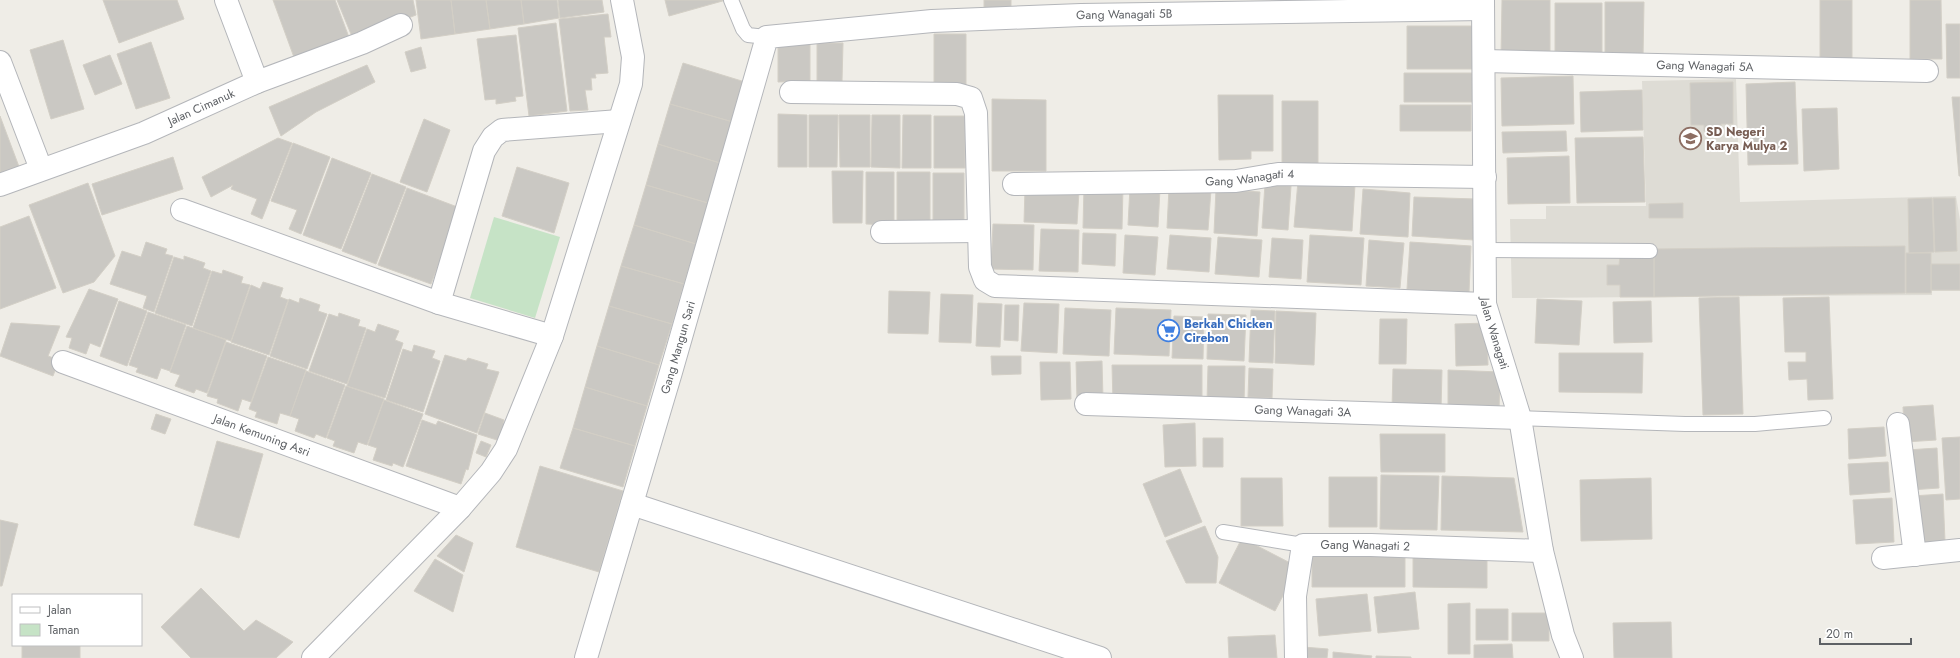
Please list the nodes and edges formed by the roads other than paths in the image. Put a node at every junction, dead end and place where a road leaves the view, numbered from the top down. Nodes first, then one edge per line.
1 (226, 0) edge
2 (622, 0) edge
3 (731, 0) edge
4 (1483, 5) edge
5 (401, 25) dead end
6 (767, 37) junction
7 (1484, 61) junction
8 (0, 62) edge
9 (1927, 71) dead end
10 (257, 82) junction
11 (791, 92) dead end
12 (619, 121) junction
13 (41, 168) junction
14 (1485, 177) junction
15 (1014, 184) dead end
16 (0, 185) edge
17 (182, 210) dead end
18 (979, 231) junction
19 (882, 232) dead end
20 (1485, 250) junction
21 (1650, 251) dead end
22 (439, 303) junction
23 (1485, 304) junction
24 (552, 336) junction
25 (63, 362) dead end
26 (1086, 404) dead end
27 (1520, 418) junction
28 (1824, 418) dead end
29 (1898, 424) dead end
30 (632, 504) junction
31 (460, 508) junction
32 (1223, 532) dead end
33 (1303, 545) junction
34 (1960, 550) edge
35 (1542, 551) junction
36 (1915, 555) junction
37 (1883, 558) dead end
38 (314, 658) edge
39 (586, 658) edge
40 (1100, 658) edge
41 (1296, 658) edge
42 (1572, 658) edge

1 - 10 street
2 - 12 street
3 - 6 lane
4 - 6 street, Gang Wanagati 5B
4 - 7 street, Jalan Wanagati
5 - 10 street, Jalan Cimanuk
6 - 30 street, Gang Mangun Sari
7 - 9 street, Gang Wanagati 5A
7 - 14 street, Jalan Wanagati
8 - 13 street
10 - 13 street, Jalan Cimanuk
11 - 18 street
12 - 22 street
12 - 24 street
13 - 16 street, Jalan Cimanuk
14 - 15 street, Gang Wanagati 4
14 - 20 street, Jalan Wanagati
17 - 22 street
18 - 19 street
18 - 23 street
20 - 21 lane
20 - 23 street, Jalan Wanagati
22 - 24 street
23 - 27 street, Jalan Wanagati
24 - 31 street
25 - 31 street, Jalan Kemuning Asri
26 - 27 street, Gang Wanagati 3A
27 - 28 lane
27 - 35 street, Jalan Wanagati
29 - 36 street
30 - 39 street, Gang Mangun Sari
30 - 40 street
31 - 38 street
32 - 33 lane
33 - 35 street, Gang Wanagati 2
33 - 41 street
34 - 36 street
35 - 42 street, Jalan Wanagati
36 - 37 street

